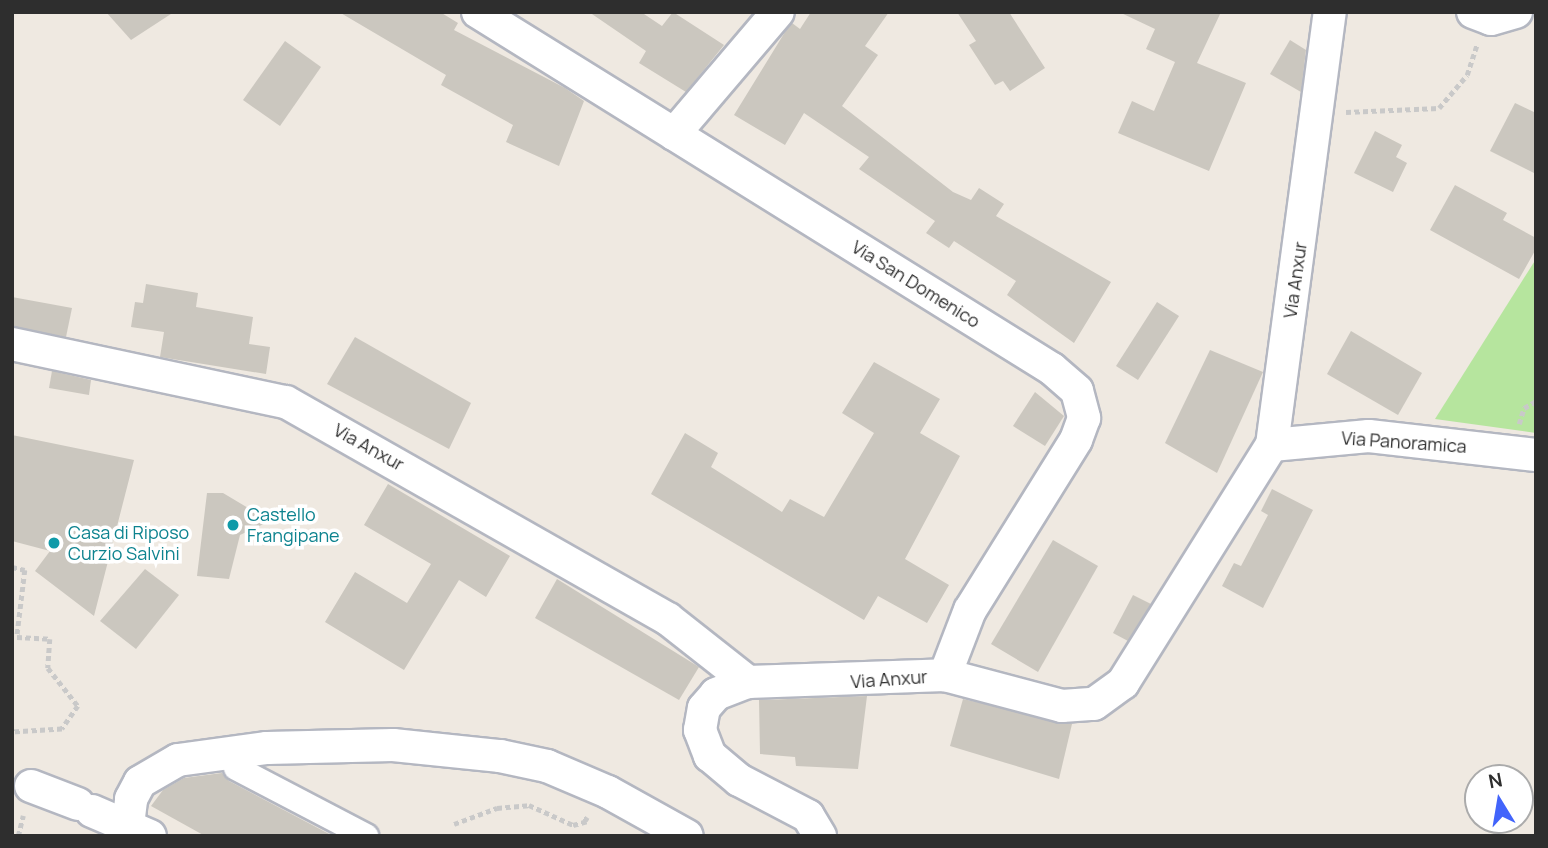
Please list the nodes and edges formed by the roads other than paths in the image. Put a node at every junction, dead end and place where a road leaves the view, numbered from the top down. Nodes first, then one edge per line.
1 (478, 12) edge
2 (778, 12) edge
3 (1329, 12) edge
4 (1517, 12) edge
5 (1479, 16) edge
6 (674, 134) junction
7 (12, 344) edge
8 (1272, 445) junction
9 (1536, 455) edge
10 (945, 675) junction
11 (748, 682) junction
12 (236, 768) dead end
13 (32, 786) dead end
14 (139, 831) edge
15 (366, 836) edge
16 (687, 836) edge
17 (820, 836) edge

1 - 6 street, Via San Domenico
2 - 6 street
3 - 8 street, Via Anxur
4 - 5 street
6 - 10 street, Via San Domenico
7 - 11 street, Via Anxur
8 - 9 street, Via Panoramica
8 - 10 street, Via Anxur
10 - 11 street, Via Anxur
11 - 17 street
12 - 15 street
13 - 14 street
14 - 16 street

